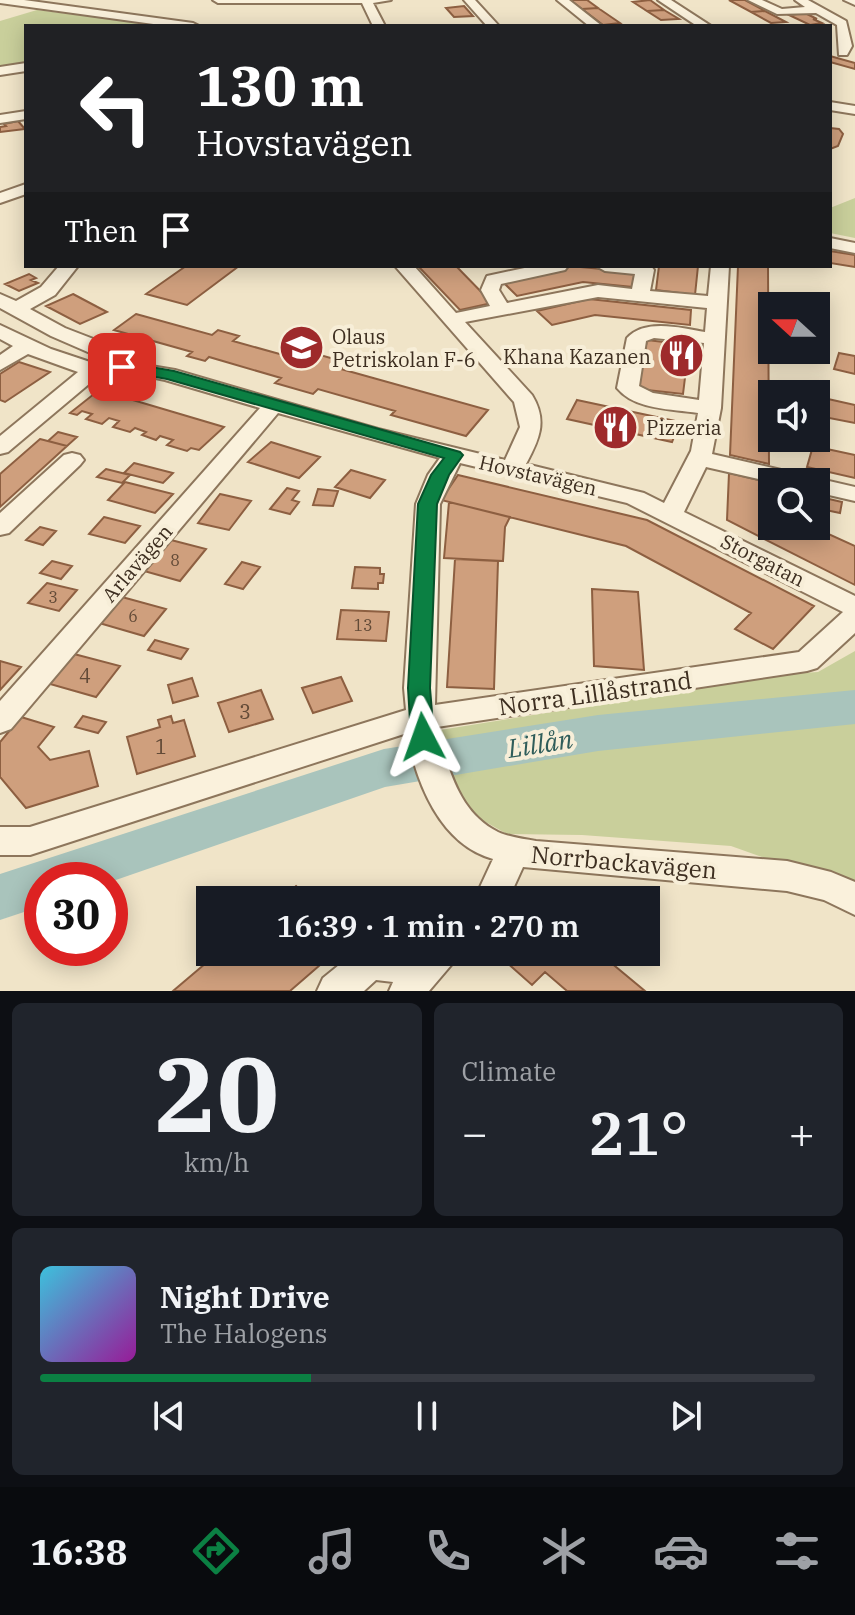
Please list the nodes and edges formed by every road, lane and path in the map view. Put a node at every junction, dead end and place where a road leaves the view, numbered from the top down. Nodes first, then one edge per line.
1 (0, 0) edge
2 (218, 0) edge
3 (236, 0) edge
4 (386, 0) edge
5 (469, 0) edge
6 (562, 0) edge
7 (663, 0) edge
8 (753, 0) edge
9 (800, 0) edge
10 (849, 0) edge
11 (367, 2) edge
12 (855, 2) edge
13 (819, 10) junction
14 (178, 24) edge
15 (378, 24) edge
16 (491, 24) edge
17 (593, 24) edge
18 (702, 24) edge
19 (843, 52) edge
20 (24, 67) edge
21 (0, 71) edge
22 (832, 106) edge
23 (855, 110) edge
24 (24, 115) edge
25 (0, 119) edge
26 (24, 190) edge
27 (2, 196) edge
28 (24, 202) edge
29 (832, 243) edge
30 (855, 248) edge
31 (67, 268) edge
32 (406, 268) edge
33 (550, 268) edge
34 (625, 268) edge
35 (720, 268) edge
36 (640, 295) junction
37 (717, 303) junction
38 (8, 304) edge
39 (501, 308) junction
40 (453, 319) junction
41 (2, 334) edge
42 (715, 339) junction
43 (25, 347) junction
44 (110, 356) junction
45 (0, 364) edge
46 (91, 369) junction
47 (274, 405) junction
48 (710, 408) junction
49 (10, 426) edge
50 (0, 447) edge
51 (454, 455) junction
52 (698, 458) junction
53 (72, 460) dead end
54 (512, 468) junction
55 (758, 472) edge
56 (830, 488) edge
57 (855, 494) edge
58 (671, 514) junction
59 (0, 527) edge
60 (855, 607) edge
61 (855, 617) edge
62 (0, 721) edge
63 (422, 728) junction
64 (0, 841) edge
65 (514, 851) junction
66 (498, 886) edge
67 (855, 899) edge
68 (423, 970) edge
69 (336, 991) edge

1 - 14 street
2 - 3 street
3 - 11 street
4 - 11 street
5 - 16 street
6 - 17 street
7 - 18 street
8 - 13 street
9 - 13 street
10 - 12 street
11 - 15 street
13 - 19 street
20 - 21 street
22 - 23 street
24 - 25 street
26 - 27 street
27 - 28 street
29 - 30 street
31 - 38 street
32 - 40 street
33 - 39 street
34 - 36 street
35 - 37 street
36 - 37 street
36 - 39 street
37 - 42 street
38 - 44 street, Hovstavägen
39 - 40 street
40 - 54 street
41 - 43 street
42 - 48 street
42 - 48 street
43 - 45 street
43 - 46 street
44 - 46 street
44 - 47 street, Hovstavägen
46 - 49 street
47 - 51 street, Hovstavägen
47 - 62 street, Arlavägen
48 - 52 street
49 - 50 street
51 - 54 street, Hovstavägen
51 - 63 street, Norrbackavägen
52 - 55 street
52 - 58 street
53 - 59 street
54 - 58 street, Hovstavägen
56 - 57 street
58 - 60 street, Storgatan
61 - 63 street, Norra Lillåstrand
63 - 64 street, Norra Lillåstrand
63 - 65 street, Norrbackavägen
65 - 66 street
65 - 67 street, Norrbackavägen
68 - 69 street

